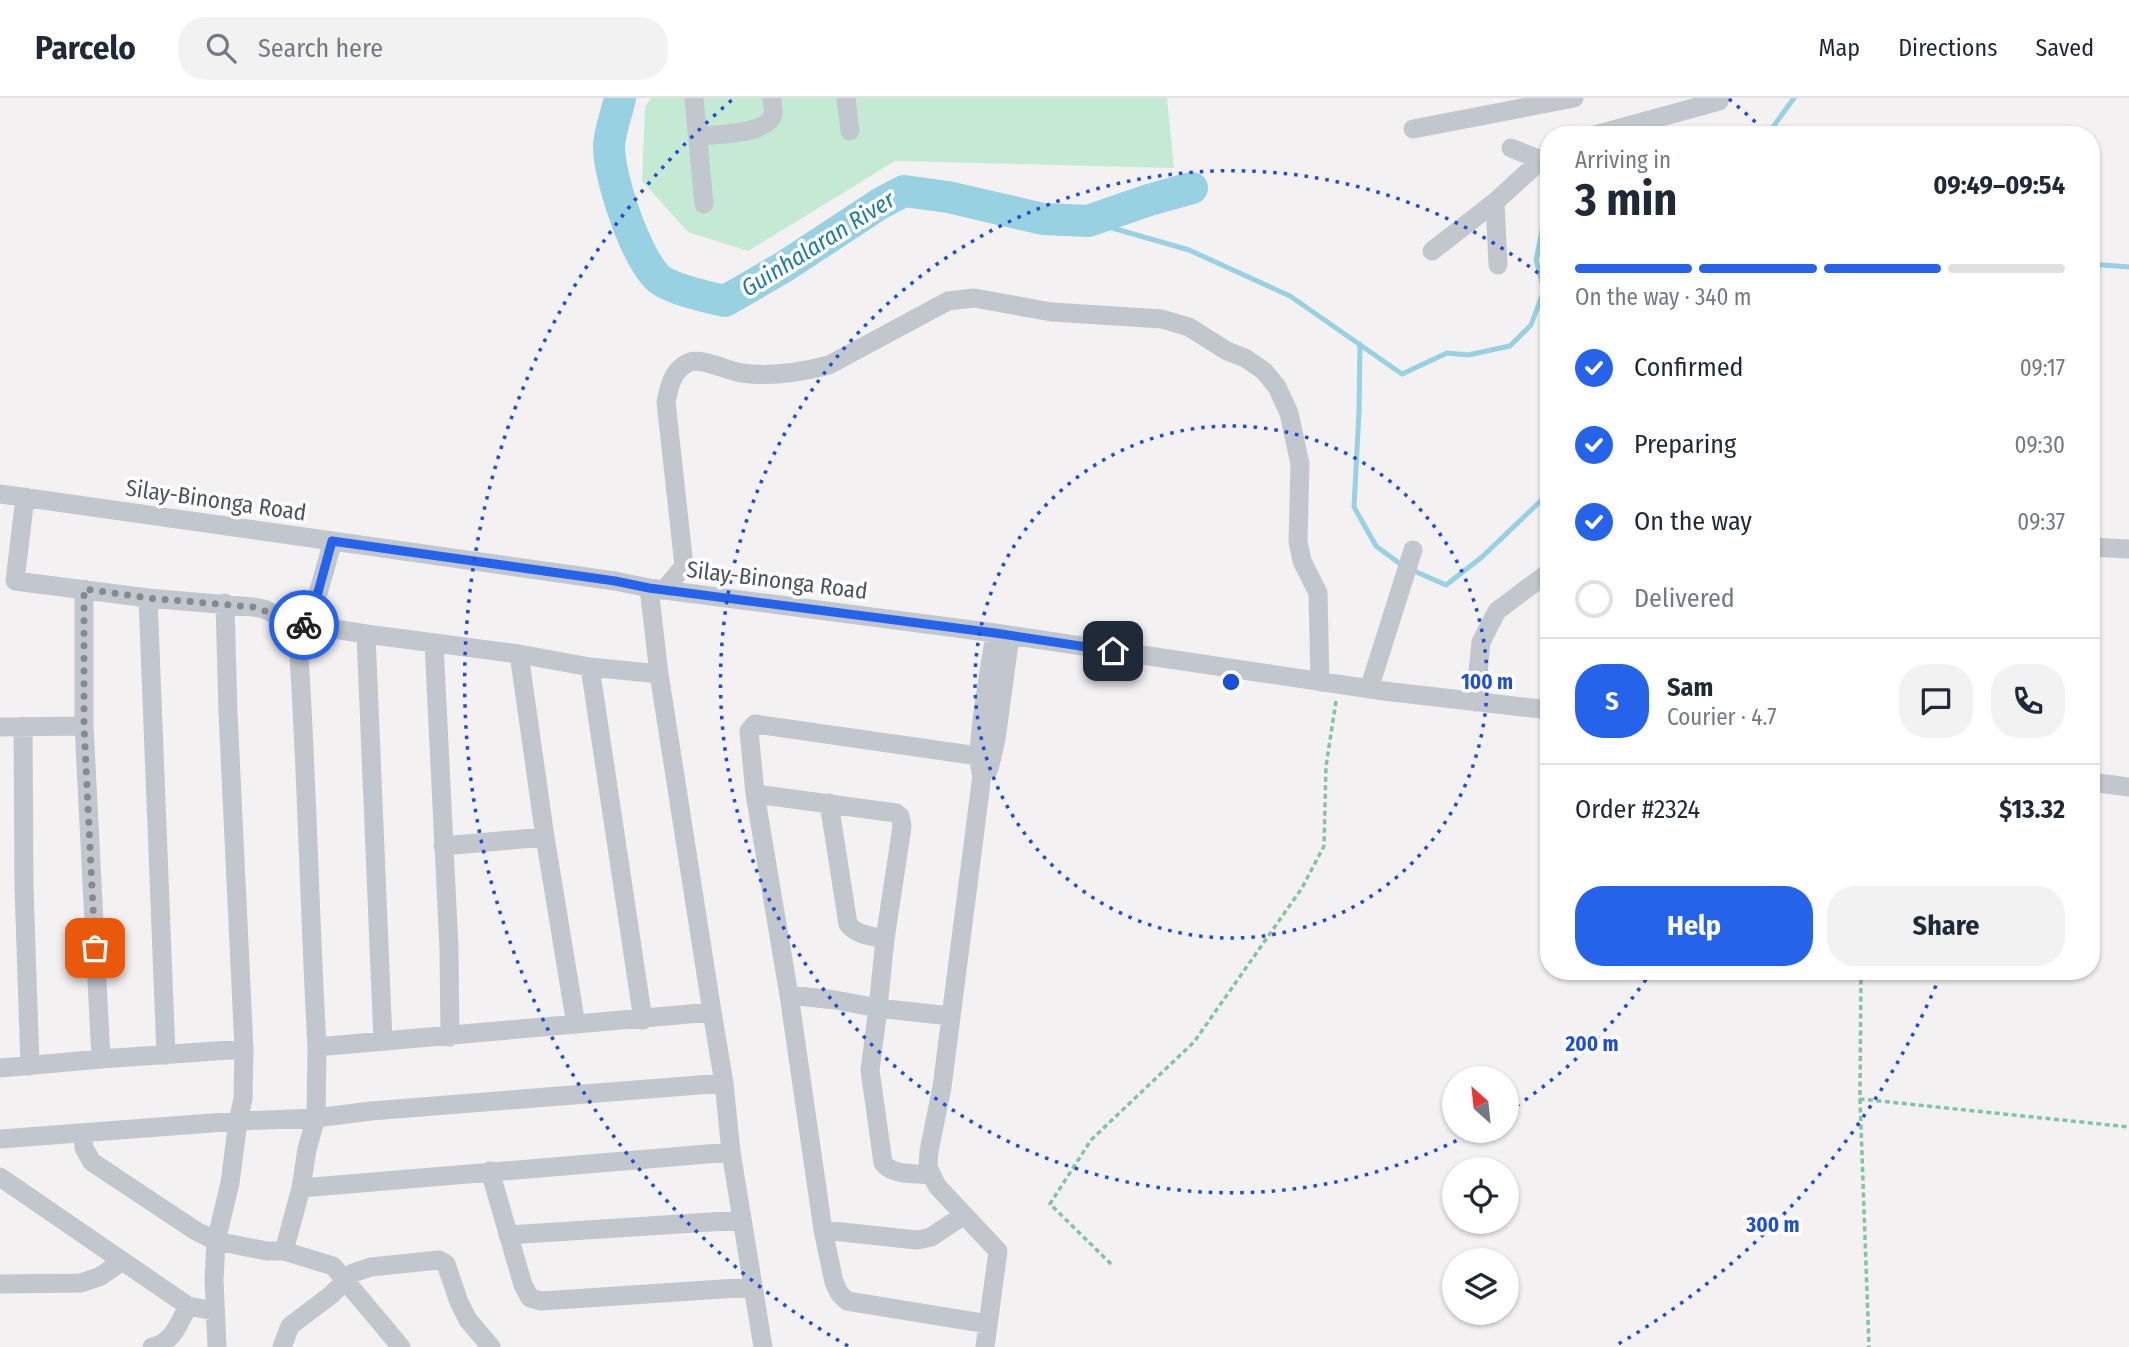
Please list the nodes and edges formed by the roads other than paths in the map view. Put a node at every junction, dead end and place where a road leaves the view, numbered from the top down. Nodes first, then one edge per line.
1 (694, 98) edge
2 (772, 98) edge
3 (846, 98) edge
4 (1574, 98) edge
5 (1720, 98) edge
6 (1630, 126) edge
7 (1413, 129) dead end
8 (850, 131) dead end
9 (698, 136) junction
10 (1511, 148) dead end
11 (1540, 157) edge
12 (1540, 162) edge
13 (1495, 202) junction
14 (704, 204) dead end
15 (1432, 251) dead end
16 (1498, 265) dead end
17 (0, 495) edge
18 (25, 498) junction
19 (332, 541) junction
20 (2100, 547) edge
21 (2129, 549) edge
22 (1412, 554) dead end
23 (1540, 579) edge
24 (7, 580) edge
25 (84, 589) junction
26 (656, 589) junction
27 (148, 598) junction
28 (225, 603) junction
29 (303, 625) junction
30 (366, 634) junction
31 (1002, 634) junction
32 (434, 643) junction
33 (519, 654) junction
34 (590, 667) junction
35 (659, 674) junction
36 (1329, 683) junction
37 (1369, 689) junction
38 (1475, 702) junction
39 (1540, 709) edge
40 (23, 726) junction
41 (84, 726) junction
42 (0, 727) edge
43 (984, 763) junction
44 (2100, 783) edge
45 (2129, 788) edge
46 (755, 794) junction
47 (829, 803) junction
48 (545, 837) junction
49 (443, 846) junction
50 (885, 939) junction
51 (789, 995) junction
52 (878, 1008) junction
53 (712, 1012) junction
54 (950, 1016) junction
55 (643, 1020) junction
56 (576, 1025) junction
57 (450, 1037) junction
58 (383, 1041) junction
59 (317, 1047) junction
60 (244, 1049) junction
61 (166, 1055) junction
62 (101, 1059) junction
63 (30, 1066) junction
64 (0, 1069) edge
65 (724, 1083) junction
66 (316, 1118) junction
67 (238, 1122) junction
68 (83, 1134) junction
69 (0, 1139) edge
70 (731, 1152) junction
71 (490, 1171) junction
72 (930, 1175) junction
73 (1, 1183) edge
74 (301, 1188) junction
75 (964, 1215) junction
76 (742, 1220) junction
77 (823, 1230) junction
78 (508, 1235) junction
79 (216, 1241) junction
80 (284, 1251) junction
81 (122, 1261) junction
82 (344, 1280) junction
83 (0, 1284) edge
84 (753, 1287) junction
85 (188, 1306) junction
86 (214, 1311) junction
87 (988, 1324) junction
88 (152, 1347) edge
89 (217, 1347) edge
90 (282, 1347) edge
91 (401, 1347) edge
92 (491, 1347) edge
93 (763, 1347) edge
94 (985, 1347) edge

1 - 9 street
2 - 9 street
3 - 8 street
4 - 7 street
5 - 6 street
9 - 14 street
10 - 11 street
12 - 13 street
13 - 15 street
13 - 16 street
17 - 18 street, Silay-Binonga Road
18 - 19 street, Silay-Binonga Road
18 - 24 street
19 - 26 street, Silay-Binonga Road
19 - 29 street
20 - 21 street
22 - 37 street
23 - 38 street
24 - 25 street
25 - 27 street
25 - 41 street
26 - 31 street, Silay-Binonga Road
26 - 35 street
26 - 36 street
27 - 28 street
27 - 61 street
28 - 29 street
28 - 60 street
29 - 30 street
29 - 59 street
30 - 32 street
30 - 58 street
31 - 36 street, Silay-Binonga Road
31 - 43 street
32 - 33 street
32 - 49 street
33 - 34 street
33 - 48 street
34 - 35 street
34 - 55 street
35 - 53 street
36 - 37 street, Silay-Binonga Road
37 - 38 street, Silay-Binonga Road
38 - 39 street, Silay-Binonga Road
40 - 41 street
40 - 42 street
40 - 63 street
41 - 62 street
43 - 46 street
43 - 54 street
44 - 45 street
46 - 47 street
46 - 51 street
47 - 50 street
47 - 50 street
48 - 49 street
48 - 56 street
49 - 57 street
50 - 52 street
51 - 52 street
51 - 77 street
52 - 54 street
52 - 72 street
53 - 55 street
53 - 65 street
54 - 72 street
55 - 56 street
56 - 57 street
57 - 58 street
58 - 59 street
59 - 66 street
60 - 61 street
60 - 67 street
61 - 62 street
62 - 63 street
63 - 64 street
65 - 66 street
65 - 70 street
66 - 67 street
66 - 74 street
67 - 68 street
67 - 79 street
68 - 69 street
68 - 79 street
70 - 71 street
70 - 76 street
71 - 74 street
71 - 78 street
72 - 75 street
73 - 81 street
74 - 80 street
75 - 77 street
75 - 87 street
76 - 78 street
76 - 84 street
77 - 87 street
78 - 84 street
79 - 80 street
79 - 86 street
80 - 82 street
81 - 83 street
81 - 85 street
82 - 90 street
82 - 91 street
82 - 92 street
84 - 93 street
85 - 86 street
85 - 88 street
86 - 89 street
87 - 94 street

